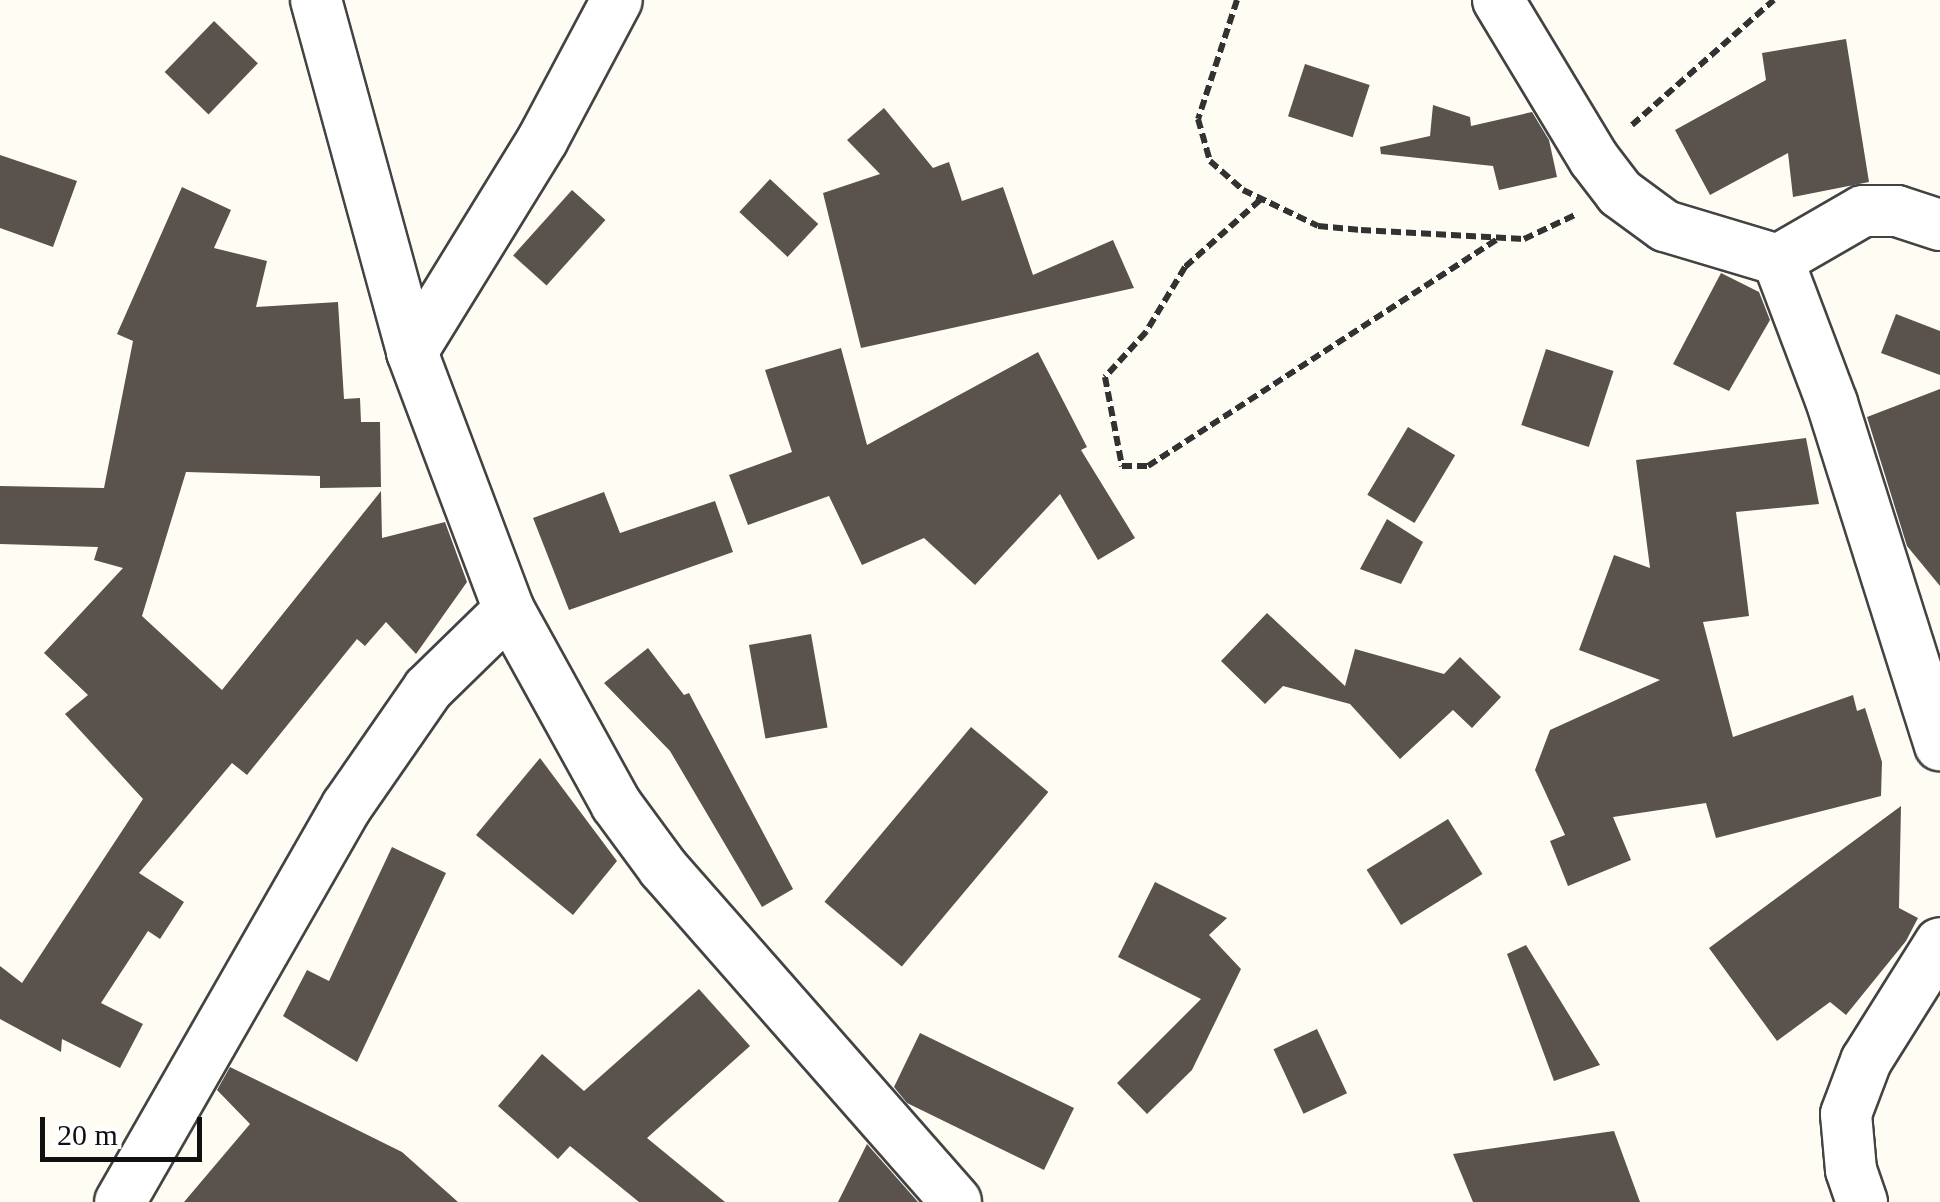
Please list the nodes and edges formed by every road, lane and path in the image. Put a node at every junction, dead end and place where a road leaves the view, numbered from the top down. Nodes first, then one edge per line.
1 (316, 0) edge
2 (617, 0) edge
3 (1237, 0) edge
4 (1498, 0) edge
5 (1774, 0) edge
6 (1607, 176) junction
7 (1260, 200) junction
8 (1940, 225) edge
9 (1500, 237) junction
10 (1778, 260) junction
11 (412, 352) junction
12 (508, 610) junction
13 (1940, 745) edge
14 (1940, 943) edge
15 (1940, 1004) edge
16 (1889, 1026) junction
17 (120, 1202) edge
18 (956, 1202) edge
19 (1862, 1202) edge

1 - 11 street
2 - 11 street
3 - 7 path
4 - 6 street
5 - 6 path
6 - 9 path
6 - 10 street
7 - 9 path
7 - 9 path
8 - 10 street
10 - 13 street
11 - 12 street
12 - 17 street
12 - 18 street
14 - 16 street
15 - 16 street
16 - 19 street

